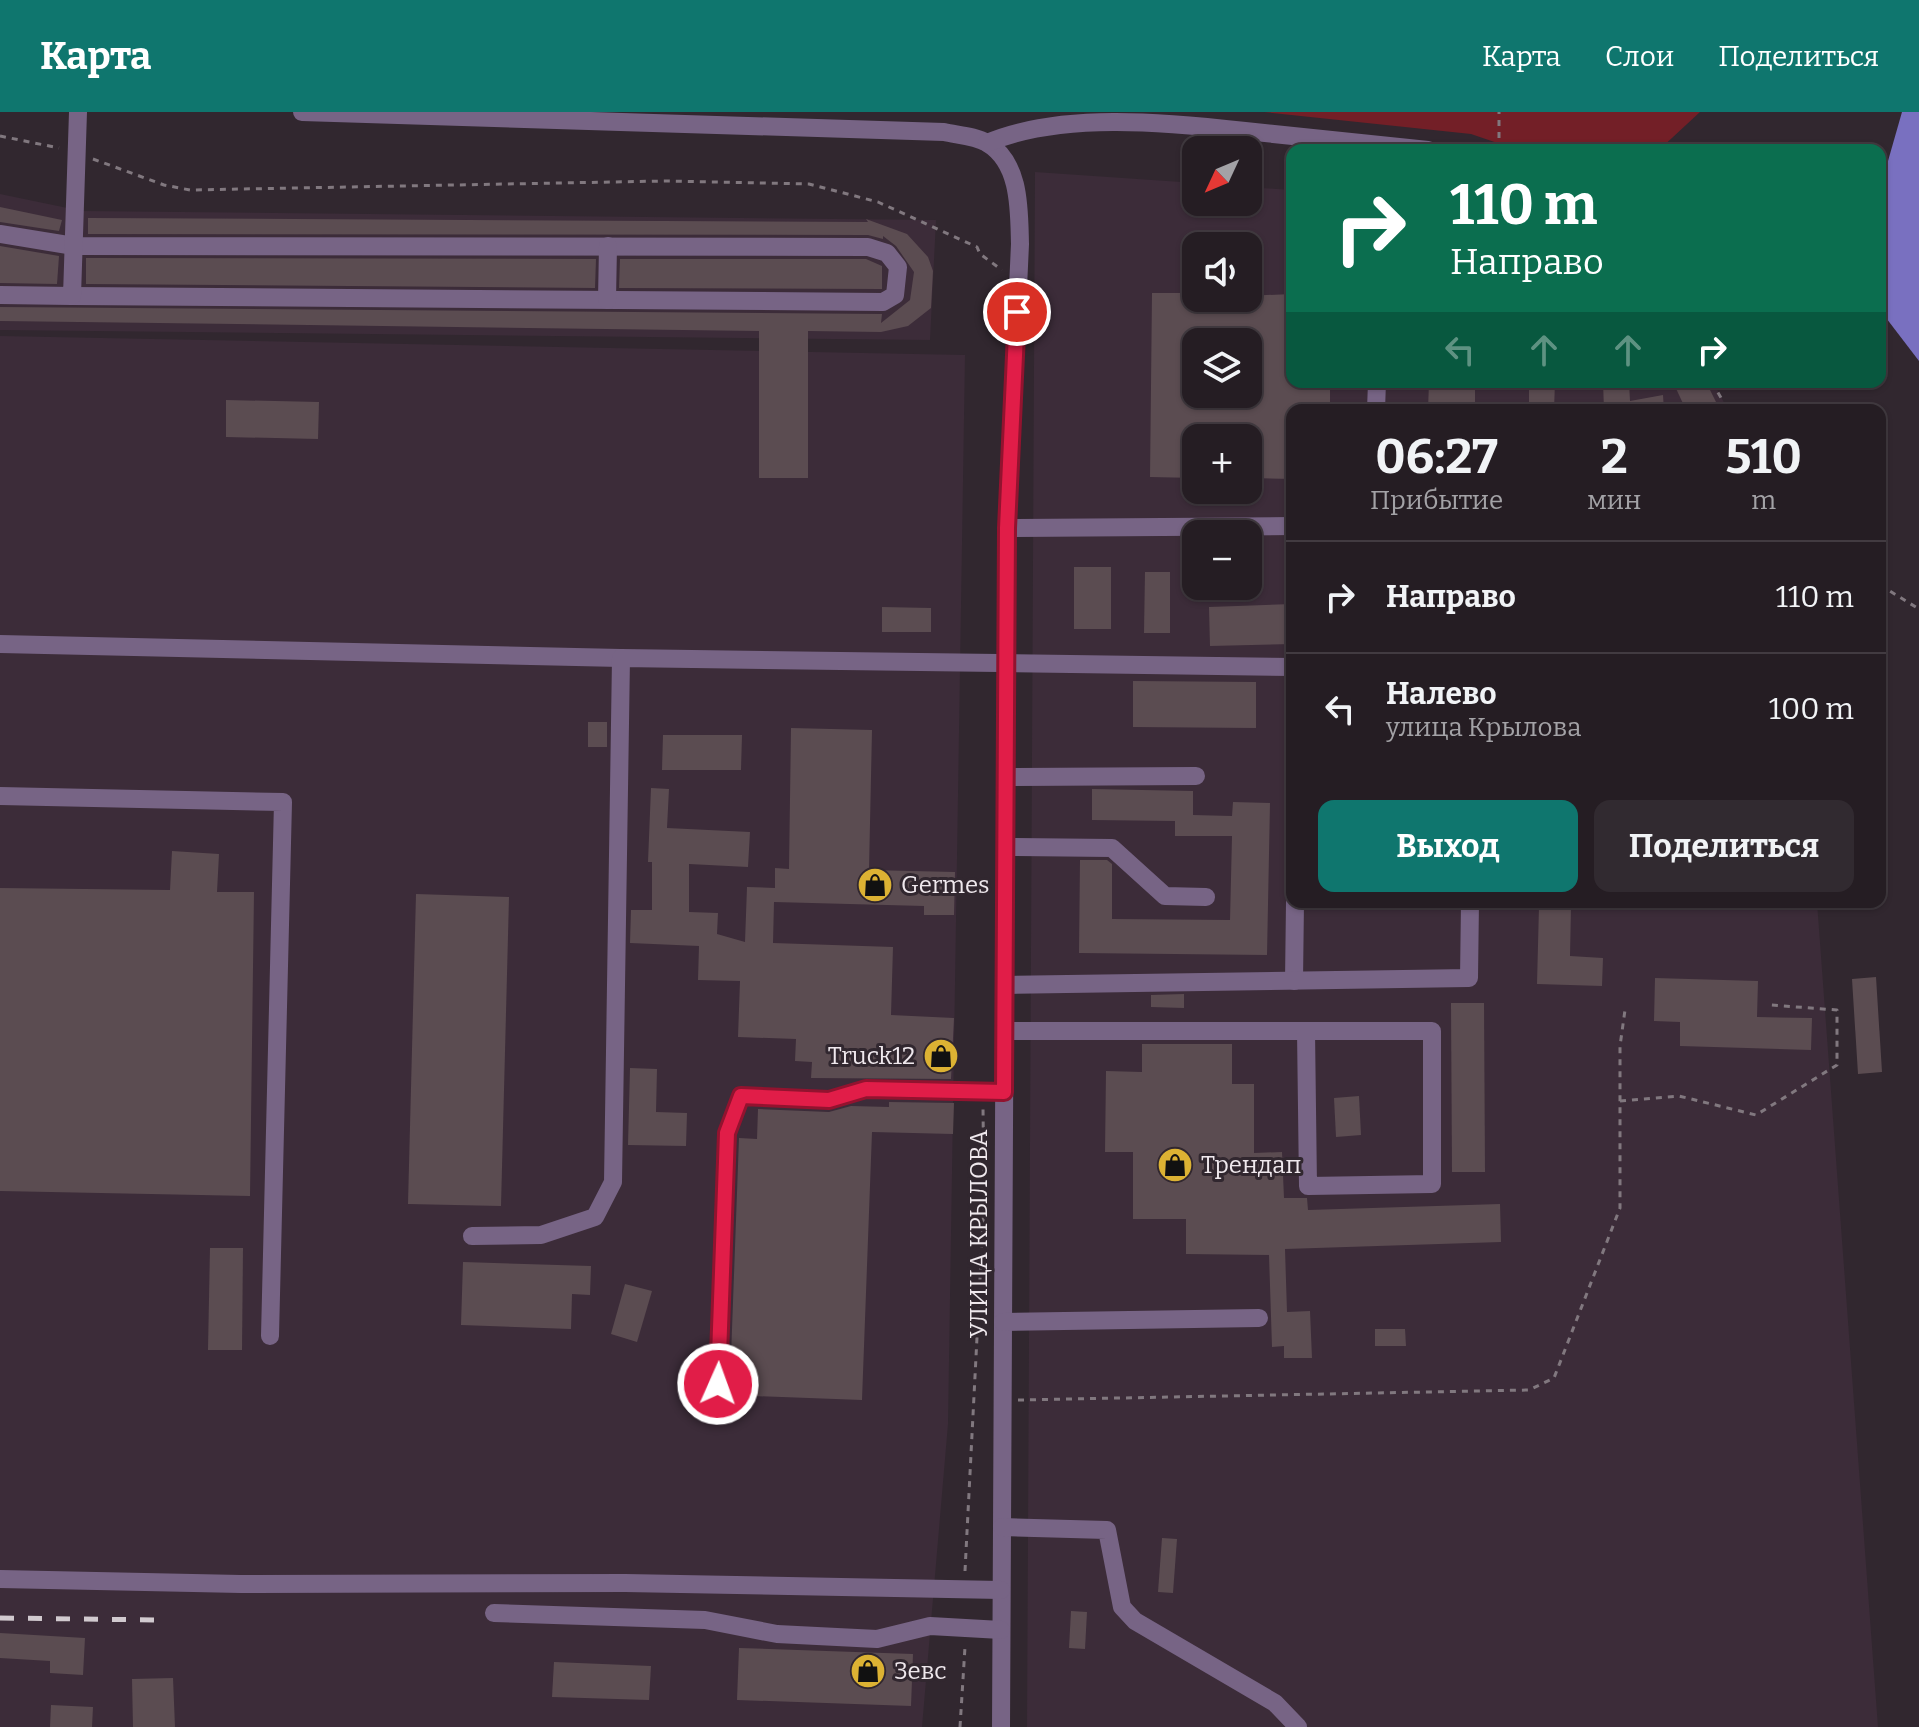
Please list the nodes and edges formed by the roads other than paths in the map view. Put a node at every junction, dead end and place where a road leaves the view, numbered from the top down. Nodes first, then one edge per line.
1 (78, 112) edge
2 (302, 112) edge
3 (688, 117) edge
4 (987, 143) junction
5 (1370, 144) edge
6 (0, 234) edge
7 (74, 246) junction
8 (608, 246) junction
9 (0, 295) edge
10 (72, 296) junction
11 (607, 300) junction
12 (1286, 526) edge
13 (1007, 528) junction
14 (0, 644) edge
15 (621, 658) junction
16 (1006, 665) junction
17 (1286, 667) edge
18 (1196, 776) dead end
19 (1006, 777) junction
20 (0, 796) edge
21 (1005, 847) junction
22 (1206, 897) dead end
23 (1295, 908) edge
24 (1470, 908) edge
25 (1294, 981) junction
26 (1005, 985) junction
27 (1004, 1031) junction
28 (1306, 1031) junction
29 (1004, 1092) junction
30 (472, 1236) dead end
31 (1259, 1318) dead end
32 (1003, 1322) junction
33 (270, 1336) dead end
34 (718, 1384) dead end
35 (1002, 1527) junction
36 (0, 1579) edge
37 (1001, 1590) junction
38 (494, 1613) dead end
39 (1001, 1630) junction
40 (1001, 1727) edge
41 (1298, 1727) edge

1 - 7 street
2 - 3 street
3 - 4 street
4 - 5 street
4 - 13 street, УЛИЦА КРЫЛОВА
6 - 7 street
7 - 8 street
7 - 10 street
8 - 11 street
8 - 11 street
9 - 10 street
10 - 11 street
12 - 13 street
13 - 16 street, УЛИЦА КРЫЛОВА
14 - 15 street
15 - 16 street
15 - 30 street
16 - 17 street
16 - 19 street, УЛИЦА КРЫЛОВА
18 - 19 street
19 - 21 street, УЛИЦА КРЫЛОВА
20 - 33 street
21 - 22 street
21 - 26 street, УЛИЦА КРЫЛОВА
23 - 25 street
24 - 25 street
25 - 26 street
26 - 27 street, УЛИЦА КРЫЛОВА
27 - 28 street
27 - 29 street, УЛИЦА КРЫЛОВА
28 - 28 street
29 - 32 street, УЛИЦА КРЫЛОВА
29 - 34 street
31 - 32 street
32 - 35 street, УЛИЦА КРЫЛОВА
35 - 37 street, УЛИЦА КРЫЛОВА
35 - 41 street
36 - 37 street
37 - 39 street, УЛИЦА КРЫЛОВА
38 - 39 street
39 - 40 street, УЛИЦА КРЫЛОВА

